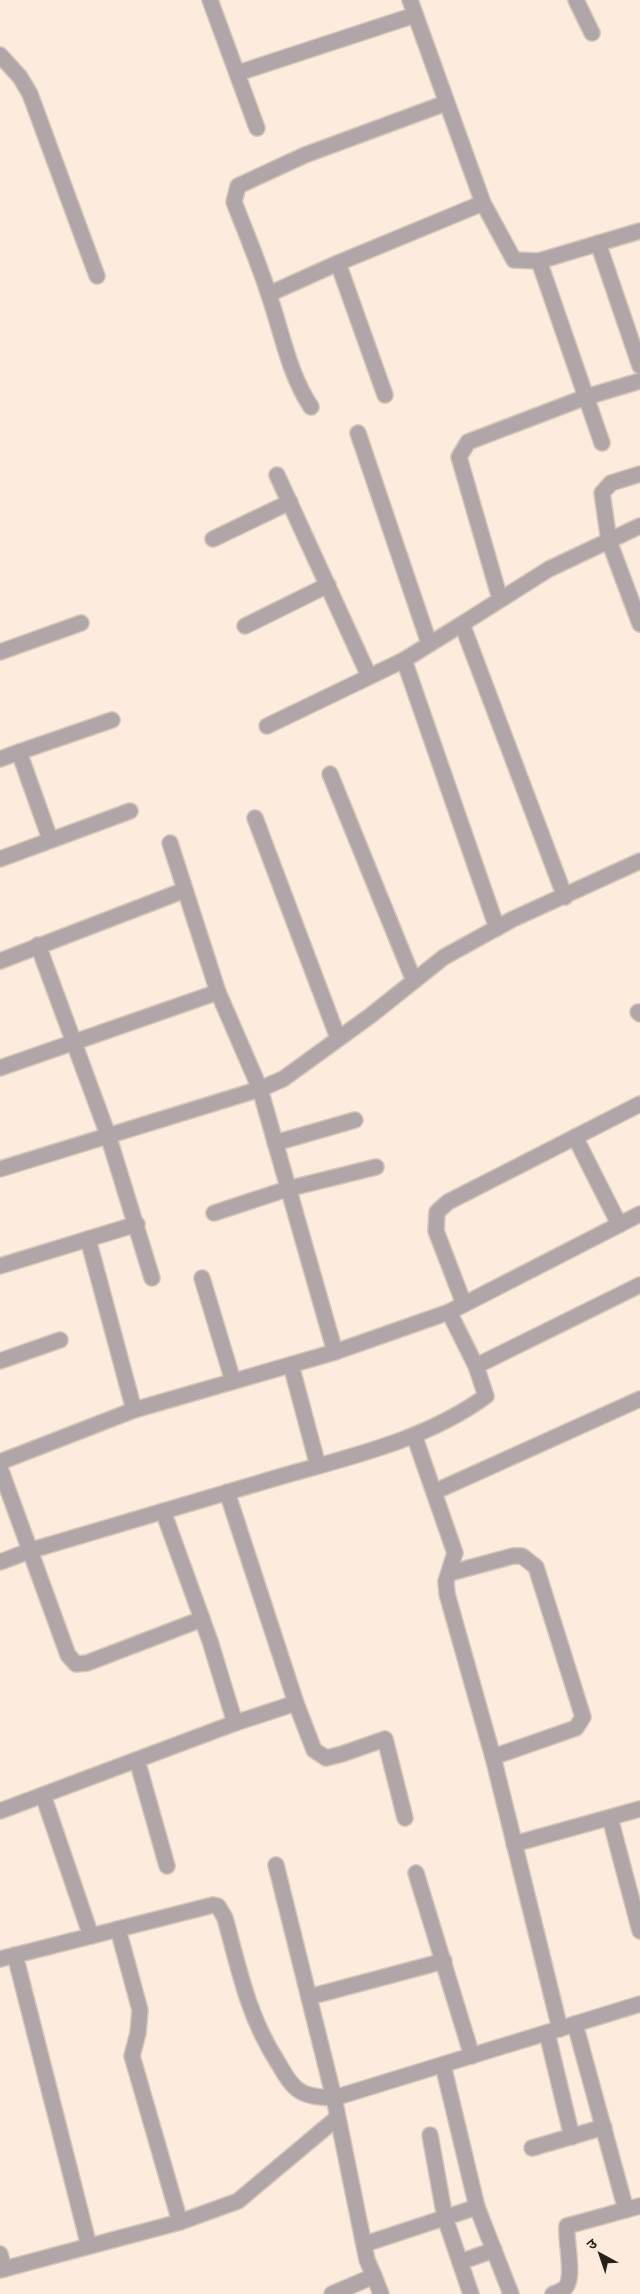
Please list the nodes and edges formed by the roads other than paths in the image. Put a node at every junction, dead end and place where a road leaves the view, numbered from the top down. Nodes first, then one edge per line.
1 (210, 0) edge
2 (410, 0) edge
3 (576, 0) edge
4 (415, 15) junction
5 (592, 33) dead end
6 (0, 54) edge
7 (238, 74) junction
8 (446, 103) junction
9 (258, 128) dead end
10 (483, 203) junction
11 (640, 232) edge
12 (598, 243) junction
13 (539, 261) junction
14 (338, 263) junction
15 (96, 276) dead end
16 (269, 294) junction
17 (640, 366) edge
18 (640, 381) edge
19 (385, 395) dead end
20 (586, 397) junction
21 (311, 407) dead end
22 (358, 433) dead end
23 (602, 443) dead end
24 (640, 474) edge
25 (277, 475) dead end
26 (290, 502) junction
27 (640, 526) edge
28 (213, 539) dead end
29 (609, 541) junction
30 (328, 585) junction
31 (500, 600) junction
32 (81, 623) dead end
33 (462, 624) junction
34 (640, 624) edge
35 (245, 626) dead end
36 (429, 643) junction
37 (0, 652) edge
38 (404, 660) junction
39 (369, 676) junction
40 (112, 720) dead end
41 (267, 726) dead end
42 (19, 752) junction
43 (0, 758) edge
44 (330, 774) dead end
45 (130, 812) dead end
46 (255, 818) dead end
47 (50, 839) junction
48 (170, 843) dead end
49 (0, 859) edge
50 (640, 861) edge
51 (186, 890) junction
52 (564, 897) junction
53 (497, 928) junction
54 (38, 945) junction
55 (0, 961) edge
56 (414, 981) junction
57 (218, 992) junction
58 (338, 1038) junction
59 (74, 1042) junction
60 (0, 1068) edge
61 (260, 1089) junction
62 (640, 1104) edge
63 (355, 1120) dead end
64 (108, 1135) junction
65 (575, 1137) junction
66 (274, 1144) junction
67 (376, 1167) dead end
68 (0, 1169) edge
69 (287, 1189) junction
70 (214, 1212) dead end
71 (640, 1214) edge
72 (137, 1224) junction
73 (619, 1224) junction
74 (88, 1239) junction
75 (0, 1266) edge
76 (152, 1278) dead end
77 (202, 1278) dead end
78 (640, 1285) edge
79 (464, 1304) junction
80 (449, 1312) junction
81 (60, 1340) dead end
82 (334, 1352) junction
83 (0, 1362) edge
84 (292, 1365) junction
85 (476, 1366) junction
86 (233, 1381) junction
87 (640, 1399) edge
88 (134, 1410) junction
89 (414, 1435) junction
90 (0, 1462) edge
91 (318, 1466) junction
92 (0, 1468) edge
93 (227, 1492) junction
94 (434, 1492) junction
95 (163, 1511) junction
96 (32, 1550) junction
97 (0, 1562) edge
98 (450, 1573) junction
99 (202, 1619) junction
100 (296, 1703) junction
101 (235, 1723) junction
102 (493, 1757) junction
103 (137, 1760) junction
104 (43, 1795) junction
105 (640, 1809) edge
106 (0, 1811) edge
107 (405, 1818) dead end
108 (610, 1818) junction
109 (514, 1844) junction
110 (276, 1865) dead end
111 (167, 1866) dead end
112 (416, 1874) dead end
113 (118, 1929) junction
114 (640, 1931) edge
115 (91, 1936) junction
116 (7, 1957) edge
117 (444, 1961) junction
118 (309, 1997) junction
119 (640, 2004) edge
120 (575, 2024) junction
121 (553, 2031) junction
122 (472, 2056) junction
123 (443, 2065) junction
124 (334, 2098) junction
125 (336, 2118) junction
126 (604, 2128) junction
127 (430, 2135) dead end
128 (572, 2137) junction
129 (532, 2148) dead end
130 (477, 2207) junction
131 (633, 2208) edge
132 (445, 2218) junction
133 (180, 2222) junction
134 (365, 2244) junction
135 (89, 2246) junction
136 (494, 2250) junction
137 (460, 2262) junction
138 (1, 2264) edge
139 (374, 2276) junction
140 (332, 2294) edge
141 (381, 2294) edge
142 (471, 2294) edge
143 (511, 2294) edge
144 (553, 2294) edge

1 - 7 street
2 - 4 street
3 - 5 street
4 - 7 street
4 - 8 street
6 - 15 street
7 - 9 street
8 - 10 street
8 - 16 street
10 - 13 street
10 - 14 street
11 - 12 street
12 - 13 street
12 - 17 street
13 - 20 street
14 - 16 street
14 - 19 street
16 - 21 street
18 - 20 street
20 - 23 street
20 - 31 street
22 - 36 street
24 - 29 street
25 - 26 street
26 - 28 street
26 - 30 street
27 - 29 street
29 - 31 street
29 - 34 street
30 - 35 street
30 - 39 street
31 - 33 street
32 - 37 street
33 - 36 street
33 - 52 street
36 - 38 street
38 - 39 street
38 - 53 street
39 - 41 street
40 - 42 street
42 - 43 street
42 - 47 street
44 - 56 street
45 - 47 street
46 - 58 street
47 - 49 street
48 - 51 street
50 - 52 street
51 - 54 street
51 - 57 street
52 - 53 street
53 - 56 street
54 - 55 street
54 - 59 street
56 - 58 street
57 - 59 street
57 - 61 street
58 - 61 street
59 - 60 street
59 - 64 street
61 - 64 street
61 - 66 street
62 - 65 street
63 - 66 street
64 - 68 street
64 - 72 street
65 - 73 street
65 - 79 street
66 - 69 street
67 - 69 street
69 - 70 street
69 - 82 street
71 - 73 street
72 - 74 street
72 - 76 street
73 - 79 street
74 - 75 street
74 - 88 street
77 - 86 street
78 - 85 street
79 - 80 street
80 - 82 street
80 - 85 street
81 - 83 street
82 - 84 street
84 - 86 street
84 - 91 street
85 - 89 street
86 - 88 street
87 - 94 street
88 - 90 street
89 - 91 street
89 - 94 street
91 - 93 street
92 - 96 street
93 - 95 street
93 - 100 street
94 - 98 street
95 - 96 street
95 - 99 street
96 - 97 street
96 - 99 street
98 - 102 street
98 - 102 street
99 - 101 street
100 - 101 street
100 - 107 street
101 - 103 street
102 - 109 street
103 - 104 street
103 - 111 street
104 - 106 street
104 - 115 street
105 - 108 street
108 - 109 street
108 - 114 street
109 - 121 street
110 - 118 street
112 - 117 street
113 - 115 street
113 - 124 street
113 - 133 street
115 - 116 street
116 - 135 street
117 - 118 street
117 - 122 street
118 - 124 street
119 - 120 street
120 - 121 street
120 - 126 street
121 - 122 street
121 - 128 street
122 - 123 street
123 - 124 street
123 - 130 street
124 - 125 street
125 - 133 street
125 - 134 street
126 - 128 street
126 - 131 street
127 - 132 street
128 - 129 street
130 - 132 street
130 - 136 street
131 - 144 street
132 - 134 street
132 - 137 street
133 - 135 street
134 - 139 street
135 - 138 street
136 - 137 street
136 - 143 street
137 - 142 street
139 - 140 street
139 - 141 street

